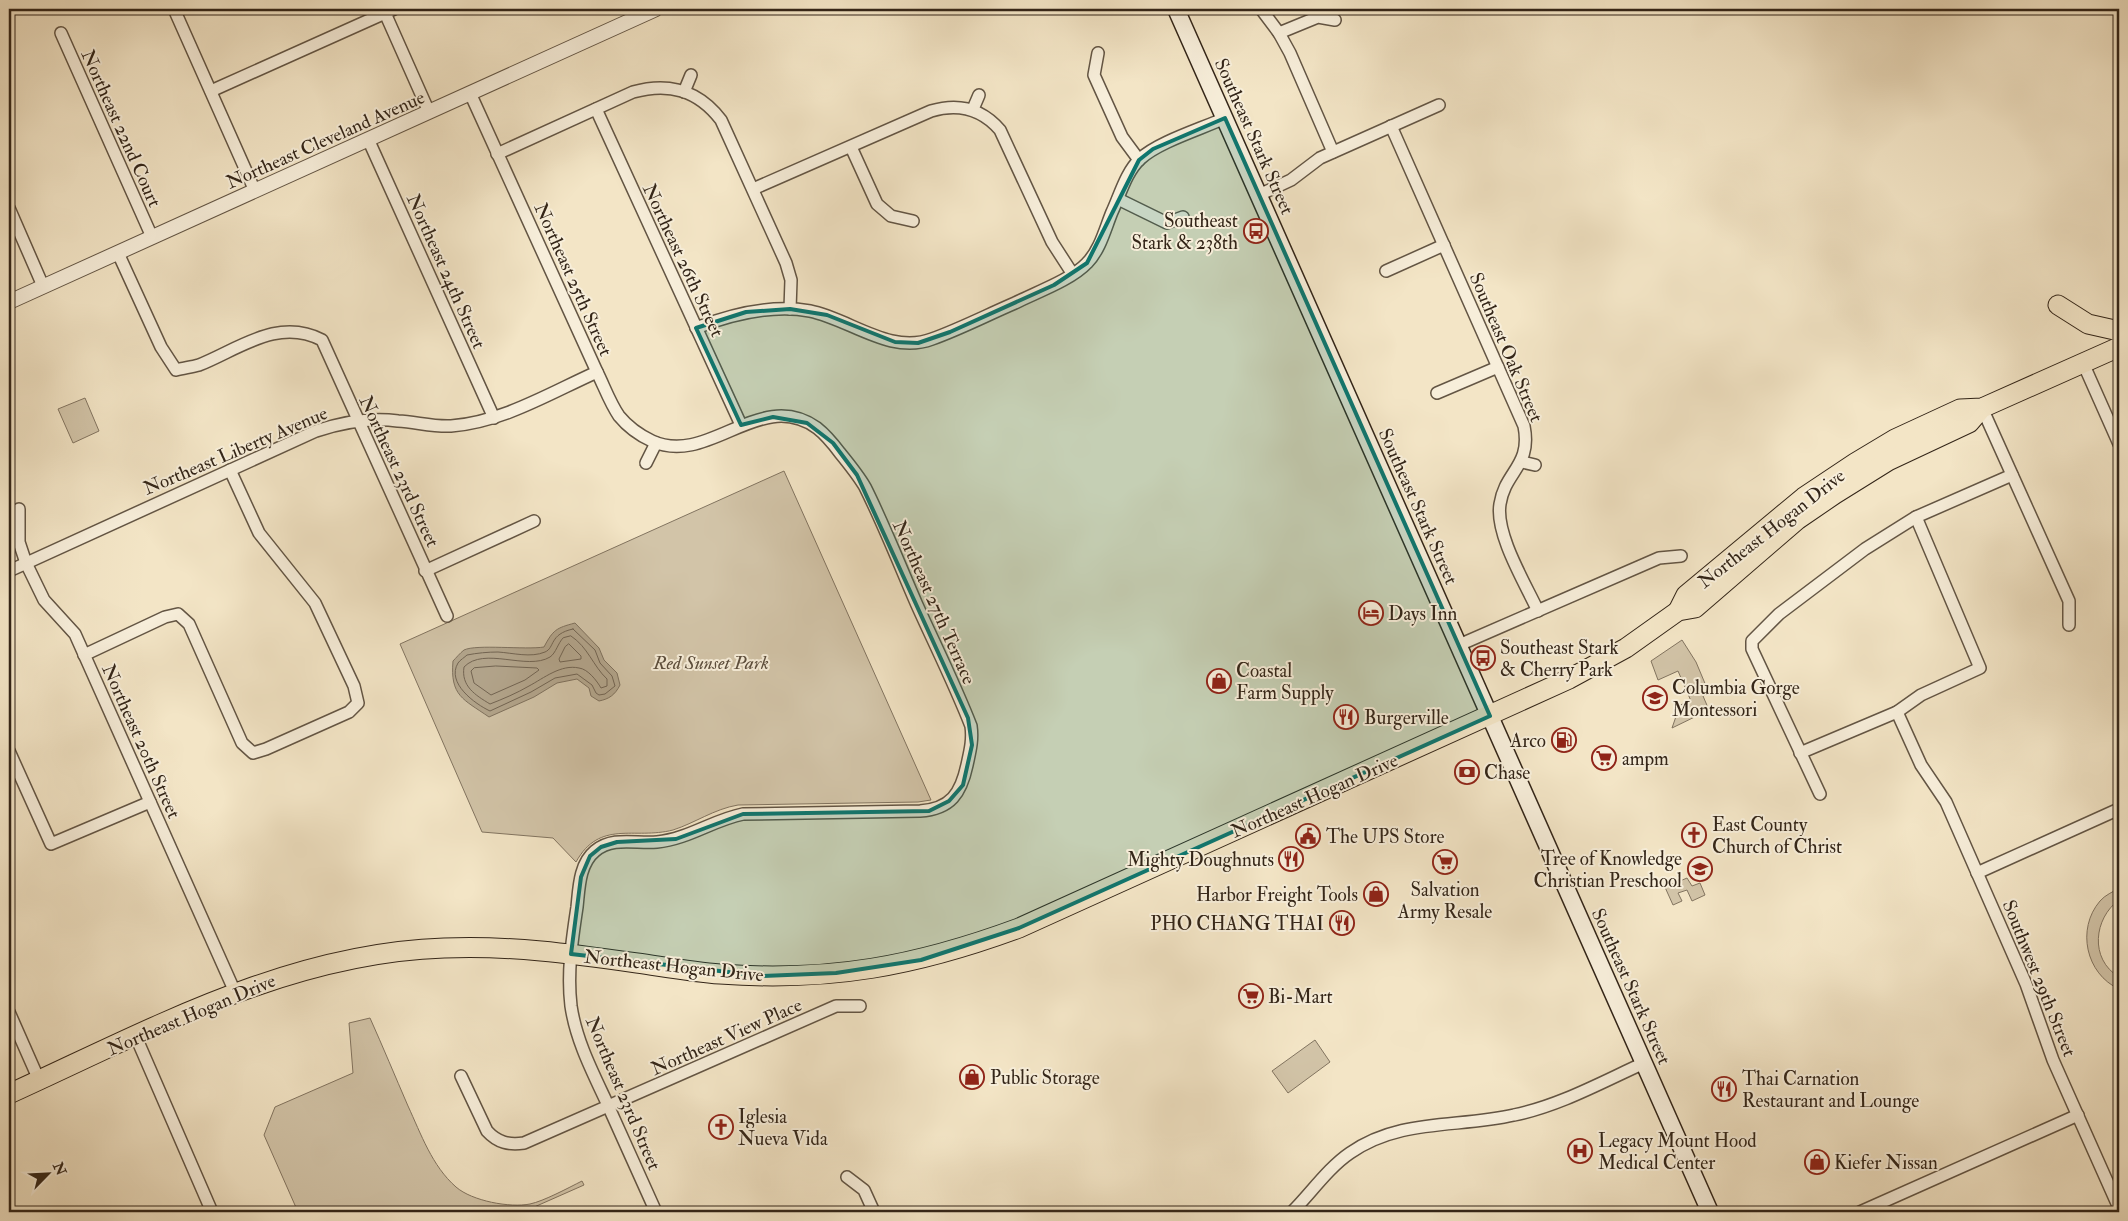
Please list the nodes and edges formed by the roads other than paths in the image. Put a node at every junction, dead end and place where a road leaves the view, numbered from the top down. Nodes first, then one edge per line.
1 (174, 9) edge
2 (656, 9) edge
3 (1176, 9) edge
4 (1261, 9) edge
5 (390, 11) edge
6 (1336, 20) dead end
7 (61, 32) dead end
8 (1279, 33) junction
9 (1098, 53) dead end
10 (691, 76) dead end
11 (211, 91) junction
12 (684, 92) junction
13 (470, 93) junction
14 (979, 95) dead end
15 (1439, 105) dead end
16 (596, 109) junction
17 (973, 109) junction
18 (429, 112) junction
19 (1225, 118) junction
20 (1391, 126) junction
21 (368, 139) junction
22 (851, 147) junction
23 (1333, 152) junction
24 (497, 154) junction
25 (1139, 160) junction
26 (753, 188) junction
27 (255, 191) junction
28 (1259, 195) junction
29 (1118, 199) junction
30 (9, 208) edge
31 (1183, 217) dead end
32 (913, 221) dead end
33 (152, 237) junction
34 (1444, 245) junction
35 (118, 253) junction
36 (1386, 271) dead end
37 (1072, 273) junction
38 (43, 286) junction
39 (9, 302) edge
40 (2058, 305) dead end
41 (790, 309) junction
42 (696, 328) junction
43 (2119, 331) edge
44 (2119, 347) edge
45 (2083, 363) junction
46 (1498, 367) junction
47 (597, 372) junction
48 (1437, 393) dead end
49 (1982, 408) junction
50 (494, 418) junction
51 (357, 420) junction
52 (741, 425) junction
53 (2118, 438) edge
54 (656, 443) junction
55 (1522, 462) junction
56 (646, 463) dead end
57 (1535, 465) dead end
58 (230, 470) junction
59 (2012, 475) junction
60 (20, 510) dead end
61 (1916, 518) junction
62 (534, 521) dead end
63 (1681, 556) dead end
64 (26, 563) junction
65 (9, 571) edge
66 (426, 571) junction
67 (1538, 611) junction
68 (447, 616) dead end
69 (2069, 625) dead end
70 (1459, 645) junction
71 (84, 655) junction
72 (1897, 712) junction
73 (1490, 716) junction
74 (9, 751) edge
75 (1800, 753) junction
76 (963, 785) joint
77 (1820, 794) dead end
78 (150, 802) junction
79 (2119, 809) edge
80 (1977, 872) junction
81 (571, 954) junction
82 (235, 992) junction
83 (860, 1006) dead end
84 (9, 1012) edge
85 (136, 1037) junction
86 (1644, 1063) junction
87 (461, 1076) dead end
88 (39, 1080) junction
89 (9, 1094) edge
90 (608, 1106) junction
91 (2078, 1115) junction
92 (847, 1177) dead end
93 (2119, 1208) edge
94 (212, 1212) edge
95 (656, 1212) edge
96 (874, 1212) edge
97 (1292, 1212) edge
98 (1710, 1212) edge
99 (1860, 1212) edge

1 - 11 street
2 - 13 street, Northeast Cleveland Avenue
3 - 19 main road, Southeast Stark Street
4 - 8 street
5 - 11 street
5 - 18 street
6 - 8 street
7 - 33 street, Northeast 22nd Court
8 - 23 street
9 - 25 street
10 - 12 street
11 - 27 street
12 - 16 street
12 - 26 street
13 - 18 street, Northeast Cleveland Avenue
13 - 24 street, Northeast 25th Street
14 - 17 street
15 - 20 street
16 - 24 street
16 - 42 street, Northeast 26th Street
17 - 22 street
17 - 37 street
18 - 21 street, Northeast Cleveland Avenue
19 - 25 street
19 - 28 main road, Southeast Stark Street
20 - 23 street
20 - 34 street, Southeast Oak Street
21 - 27 street, Northeast Cleveland Avenue
21 - 50 street, Northeast 24th Street
22 - 26 street
22 - 32 street
23 - 28 street
24 - 47 street, Northeast 25th Street
25 - 29 street
26 - 41 street
27 - 33 street, Northeast Cleveland Avenue
28 - 70 main road, Southeast Stark Street
29 - 31 street
29 - 37 street
30 - 38 street
33 - 35 street, Northeast Cleveland Avenue
34 - 36 street
34 - 46 street, Southeast Oak Street
35 - 38 street, Northeast Cleveland Avenue
35 - 51 street, Northeast 23rd Street
37 - 41 street
38 - 39 street, Northeast Cleveland Avenue
40 - 43 highway
41 - 42 street
42 - 52 street, Northeast 26th Street
44 - 45 highway, Northeast Hogan Drive
45 - 49 highway, Northeast Hogan Drive
45 - 53 street
46 - 48 street
46 - 55 street, Southeast Oak Street
47 - 50 street, Northeast Liberty Avenue
47 - 54 street, Northeast 25th Street
49 - 59 street
49 - 73 highway, Northeast Hogan Drive
50 - 51 street, Northeast Liberty Avenue
51 - 58 street, Northeast Liberty Avenue
51 - 66 street, Northeast 23rd Street
52 - 54 street, Northeast 27th Terrace
52 - 76 street, Northeast 27th Terrace
54 - 56 street
55 - 57 street
55 - 67 street, Southeast Oak Street
58 - 64 street, Northeast Liberty Avenue
58 - 71 street
59 - 61 street
59 - 69 street
60 - 64 street, Northeast 20th Street
61 - 72 street
61 - 75 street
62 - 66 street
63 - 67 street
64 - 65 street, Northeast Liberty Avenue
64 - 71 street, Northeast 20th Street
66 - 68 street, Northeast 23rd Street
67 - 70 street
70 - 73 main road, Southeast Stark Street
71 - 78 street, Northeast 20th Street
72 - 75 street
72 - 80 street, Southwest 29th Street
73 - 81 highway, Northeast Hogan Drive
73 - 86 main road, Southeast Stark Street
74 - 78 street
75 - 77 street
76 - 81 street, Northeast 23rd Street
78 - 82 street, Northeast 20th Street
79 - 80 street
80 - 91 street, Southwest 29th Street
81 - 82 highway, Northeast Hogan Drive
81 - 90 street, Northeast 23rd Street
82 - 85 highway, Northeast Hogan Drive
83 - 90 street, Northeast View Place
84 - 88 street
85 - 88 highway, Northeast Hogan Drive
85 - 94 street
86 - 97 street
86 - 98 main road, Southeast Stark Street
87 - 90 street, Northeast View Place
88 - 89 highway, Northeast Hogan Drive
90 - 95 street, Northeast 23rd Street
91 - 93 street, Southwest 29th Street
91 - 99 street
92 - 96 street

